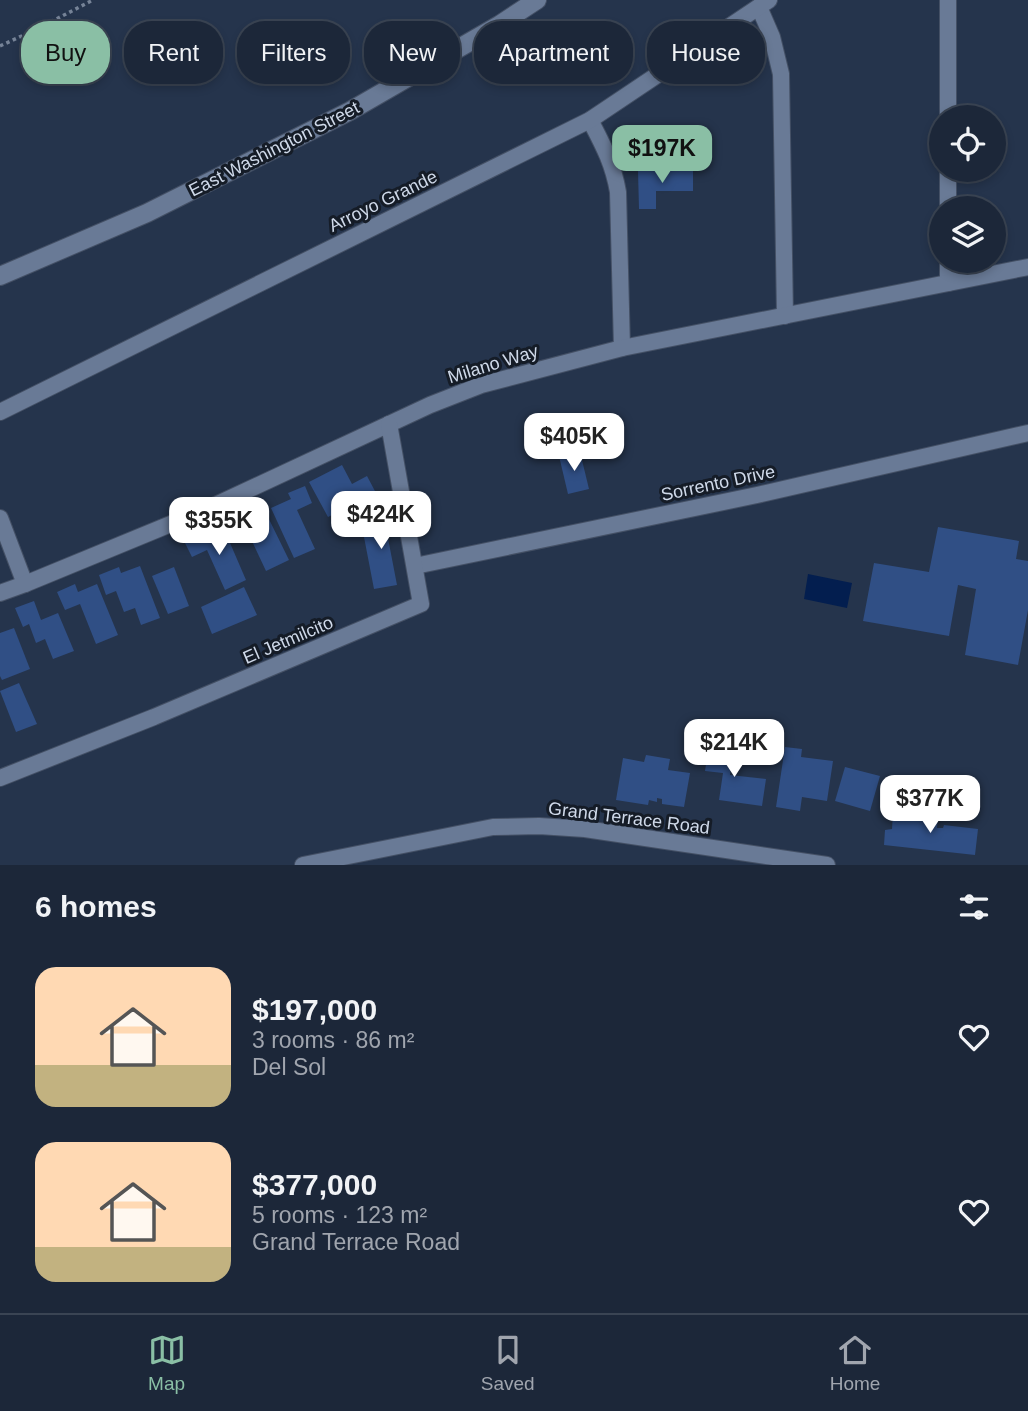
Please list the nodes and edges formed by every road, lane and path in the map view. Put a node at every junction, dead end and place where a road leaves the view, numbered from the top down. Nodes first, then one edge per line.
1 (93, 0) edge
2 (537, 0) edge
3 (948, 0) edge
4 (764, 4) edge
5 (0, 46) edge
6 (948, 105) edge
7 (590, 120) junction
8 (1028, 267) edge
9 (948, 273) edge
10 (0, 276) edge
11 (948, 283) junction
12 (785, 316) junction
13 (622, 348) junction
14 (0, 412) edge
15 (389, 425) junction
16 (1028, 433) edge
17 (0, 518) edge
18 (415, 566) junction
19 (24, 584) junction
20 (0, 593) edge
21 (0, 778) edge
22 (303, 865) edge
23 (827, 865) edge

1 - 5 path
2 - 10 main road, East Washington Street
3 - 6 street
4 - 7 street, Arroyo Grande
4 - 12 street
7 - 13 street
7 - 14 street, Arroyo Grande
8 - 11 street, Milano Way
9 - 11 street
11 - 12 street, Milano Way
12 - 13 street, Milano Way
13 - 15 street, Milano Way
15 - 18 street, El Jetmilcito
15 - 19 street, Milano Way
16 - 18 street, Sorrento Drive
17 - 19 street
18 - 21 street, El Jetmilcito
19 - 20 street, Milano Way
22 - 23 street, Grand Terrace Road

